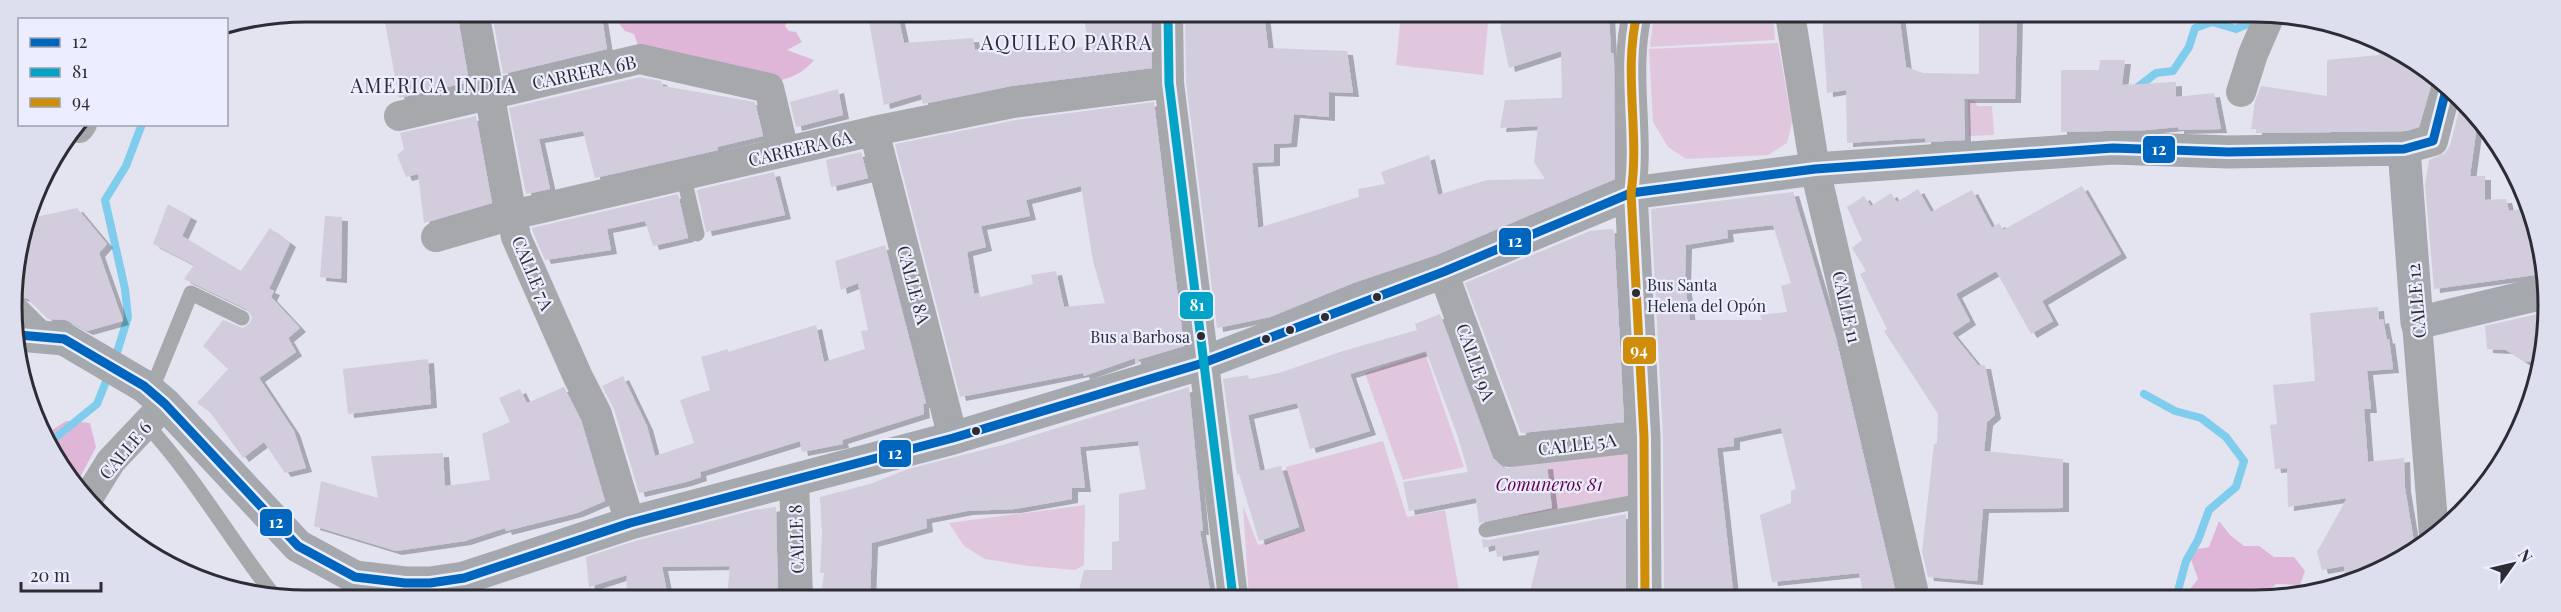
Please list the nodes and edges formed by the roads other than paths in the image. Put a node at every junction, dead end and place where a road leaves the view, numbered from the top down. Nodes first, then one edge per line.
1 (476, 22) edge
2 (1168, 22) edge
3 (1636, 22) edge
4 (1791, 22) edge
5 (2267, 23) edge
6 (1169, 83) junction
7 (2241, 92) dead end
8 (490, 93) junction
9 (2445, 96) edge
10 (399, 116) dead end
11 (874, 131) junction
12 (2404, 149) junction
13 (784, 151) junction
14 (1815, 169) junction
15 (683, 174) junction
16 (1631, 193) junction
17 (512, 214) junction
18 (696, 234) dead end
19 (436, 237) dead end
20 (1443, 272) junction
21 (2538, 294) edge
22 (242, 318) dead end
23 (2417, 323) junction
24 (30, 336) edge
25 (1203, 363) junction
26 (152, 401) junction
27 (1644, 437) junction
28 (954, 438) junction
29 (1509, 452) joint
30 (794, 481) junction
31 (92, 492) edge
32 (1646, 500) junction
33 (630, 523) junction
34 (2433, 526) edge
35 (1486, 530) dead end
36 (267, 587) edge
37 (798, 590) edge
38 (1232, 590) edge
39 (1645, 590) edge
40 (1913, 590) edge

1 - 8 street, CALLE 7A
2 - 6 street
3 - 16 street
4 - 14 street, CALLE 11
5 - 7 street
6 - 11 street, CARRERA 6A
6 - 25 street
8 - 10 street, CARRERA 6B
8 - 13 street, CARRERA 6B
8 - 17 street, CALLE 7A
9 - 12 street
11 - 13 street, CARRERA 6A
11 - 28 street, CALLE 8A
12 - 14 main road
12 - 23 main road, CALLE 12
13 - 15 street, CARRERA 6A
14 - 16 main road
14 - 40 street, CALLE 11
15 - 17 street, CARRERA 6A
15 - 18 lane
16 - 20 main road
16 - 27 main road
17 - 19 street, CARRERA 6A
17 - 33 street, CALLE 7A
20 - 25 main road
20 - 29 street, CALLE 9A
21 - 23 main road
22 - 26 lane
23 - 34 street, CALLE 12
24 - 26 main road
25 - 28 main road
25 - 38 street
26 - 31 street, CALLE 6
26 - 33 main road
26 - 36 lane
27 - 29 street, CALLE 5A
27 - 32 main road
28 - 30 main road
30 - 33 main road
30 - 37 street, CALLE 8
32 - 35 lane
32 - 39 main road

